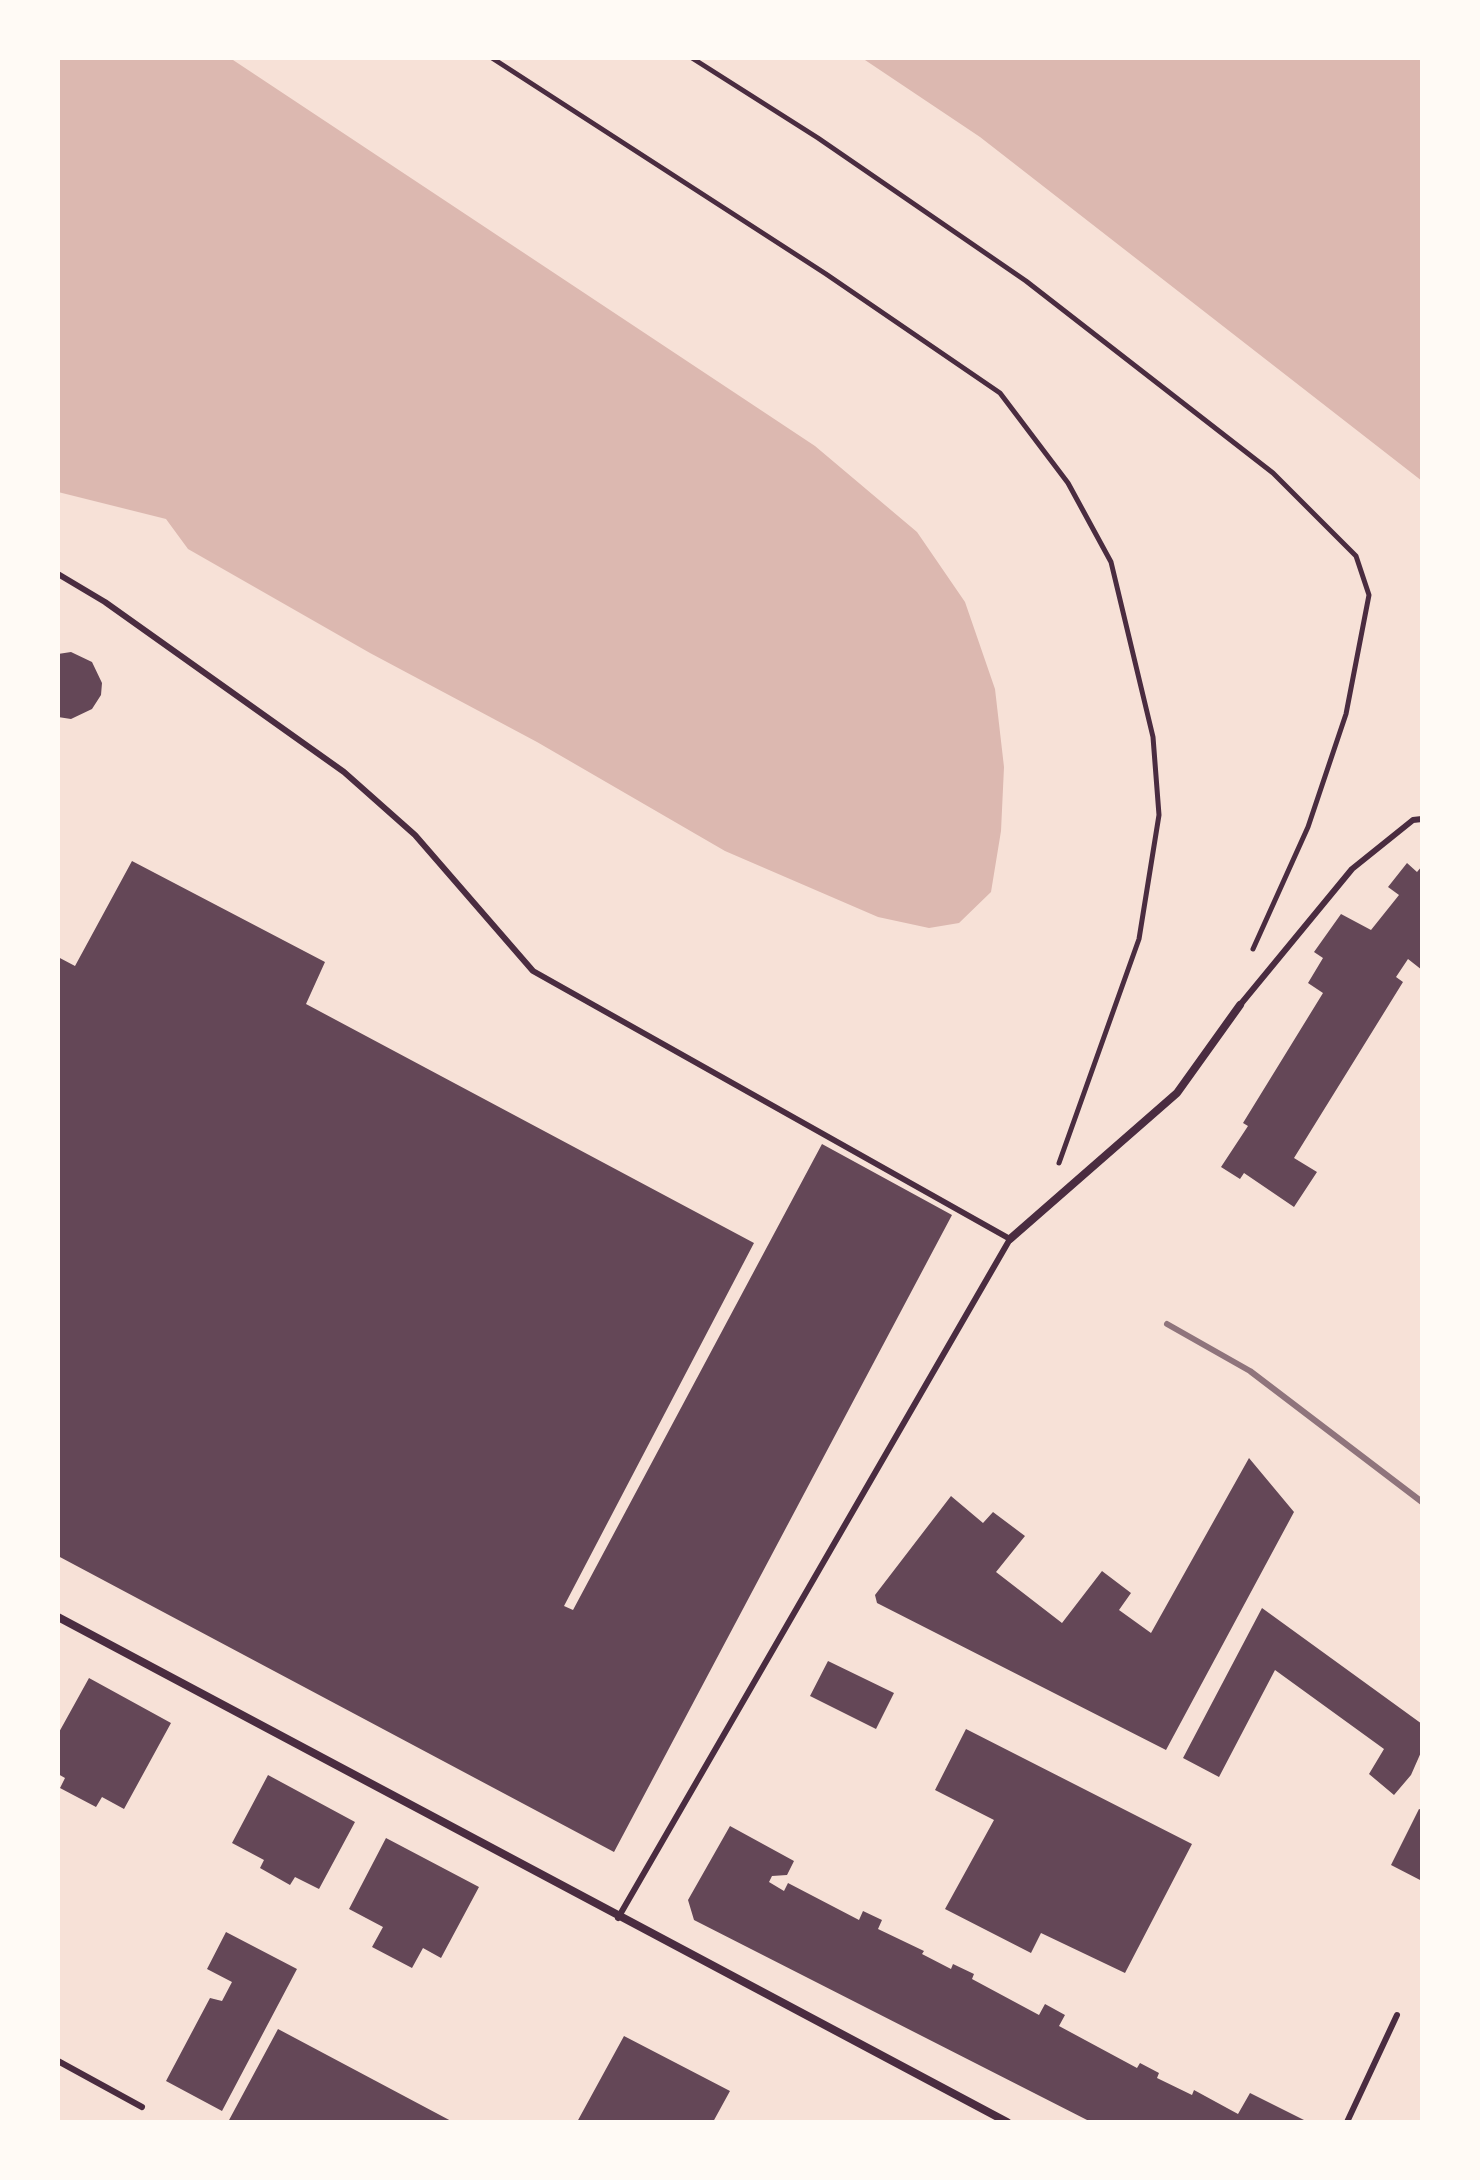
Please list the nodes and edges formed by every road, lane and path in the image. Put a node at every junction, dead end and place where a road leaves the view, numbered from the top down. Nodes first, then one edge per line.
1 (492, 58) edge
2 (692, 58) edge
3 (58, 574) edge
4 (1422, 819) edge
5 (1249, 958) dead end
6 (1240, 1005) joint
7 (1058, 1167) dead end
8 (1010, 1239) junction
9 (58, 1617) edge
10 (618, 1918) junction
11 (1397, 2015) dead end
12 (58, 2061) edge
13 (142, 2107) dead end
14 (1007, 2122) edge
15 (1347, 2122) edge

1 - 7 path
2 - 5 path
3 - 8 lane
4 - 6 lane
6 - 8 street
8 - 10 lane
9 - 10 street
10 - 14 street
11 - 15 lane
12 - 13 lane

